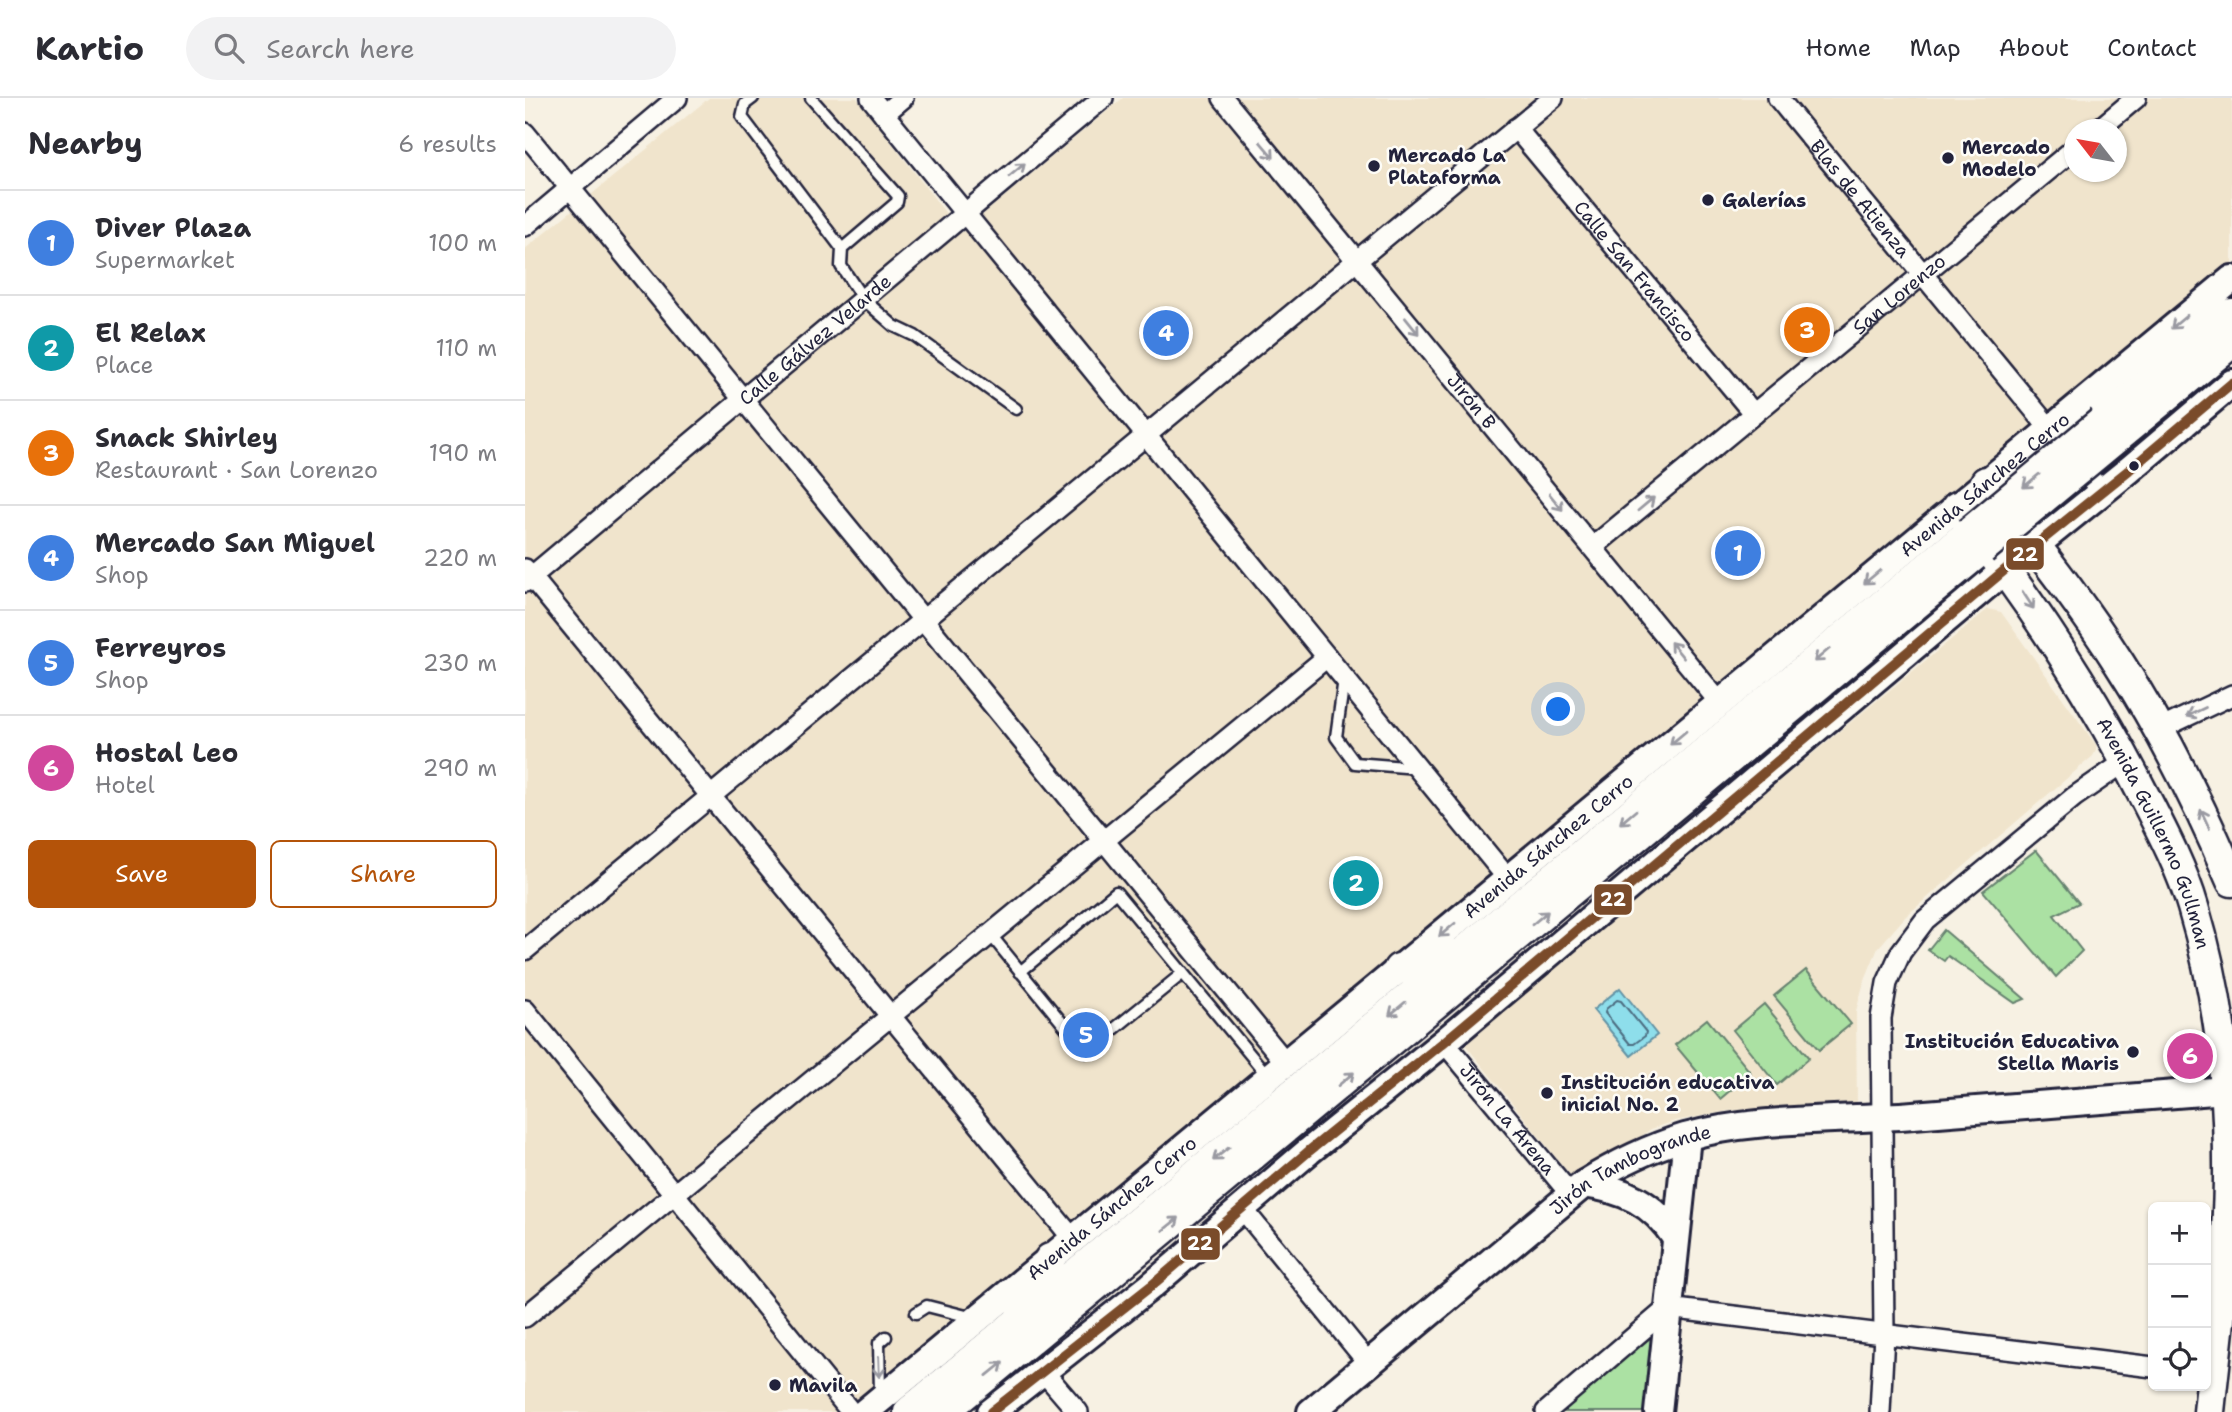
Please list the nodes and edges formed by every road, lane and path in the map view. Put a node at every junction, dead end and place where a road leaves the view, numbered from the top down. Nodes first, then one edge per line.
1 (677, 98) edge
2 (753, 98) edge
3 (811, 98) edge
4 (871, 98) edge
5 (903, 98) edge
6 (1103, 98) edge
7 (1223, 98) edge
8 (1553, 98) edge
9 (1778, 98) edge
10 (2136, 98) edge
11 (884, 114) junction
12 (2111, 119) edge
13 (1516, 128) junction
14 (525, 133) edge
15 (2064, 157) edge
16 (571, 187) junction
17 (965, 214) junction
18 (525, 226) edge
19 (842, 249) junction
20 (1358, 260) junction
21 (1923, 274) junction
22 (2232, 279) edge
23 (863, 299) junction
24 (2232, 314) edge
25 (2232, 342) edge
26 (2232, 383) edge
27 (744, 399) junction
28 (1016, 409) dead end
29 (1754, 414) junction
30 (2050, 429) junction
31 (2109, 430) junction
32 (1146, 435) junction
33 (1986, 482) junction
34 (2101, 491) junction
35 (1969, 530) junction
36 (2035, 545) junction
37 (1593, 548) junction
38 (2006, 569) junction
39 (527, 576) edge
40 (924, 619) junction
41 (1327, 657) junction
42 (1344, 678) junction
43 (2232, 695) edge
44 (1720, 703) junction
45 (2160, 729) junction
46 (2126, 761) junction
47 (1417, 768) junction
48 (710, 796) junction
49 (1105, 840) junction
50 (1508, 879) junction
51 (2232, 881) edge
52 (991, 934) junction
53 (525, 950) edge
54 (1465, 952) junction
55 (1399, 969) junction
56 (1020, 972) junction
57 (1183, 973) junction
58 (525, 1010) edge
59 (890, 1017) junction
60 (1444, 1042) junction
61 (1278, 1070) junction
62 (2229, 1088) edge
63 (1882, 1118) junction
64 (1686, 1137) junction
65 (1578, 1190) junction
66 (674, 1194) junction
67 (1242, 1208) junction
68 (1675, 1237) junction
69 (1073, 1239) junction
70 (1050, 1259) junction
71 (1668, 1308) junction
72 (916, 1313) dead end
73 (525, 1317) edge
74 (978, 1318) junction
75 (1884, 1335) junction
76 (886, 1338) dead end
77 (967, 1363) junction
78 (1369, 1364) junction
79 (2148, 1366) edge
80 (1042, 1370) junction
81 (2217, 1374) edge
82 (873, 1406) edge
83 (851, 1412) edge
84 (909, 1412) edge
85 (943, 1412) edge
86 (991, 1412) edge
87 (1078, 1412) edge
88 (1311, 1412) edge
89 (1546, 1412) edge
90 (1658, 1412) edge
91 (1880, 1412) edge
92 (2209, 1412) edge

1 - 16 street
2 - 19 lane
3 - 19 lane
4 - 11 street
5 - 11 street
17 -> 6 street, Calle Gálvez Velarde
7 -> 20 street, Jirón B
8 - 13 street
9 - 21 street, Blas de Atienza
10 - 12 street
11 - 17 street
13 - 20 street
13 - 29 street, Calle San Francisco
14 - 16 street
15 - 21 street, San Lorenzo
16 - 18 street
16 - 27 street
17 - 23 street, Calle Gálvez Velarde
17 - 32 street
19 - 23 lane
20 - 32 street
20 -> 37 street, Jirón B
21 - 29 street, San Lorenzo
21 - 30 street, Blas de Atienza
22 -> 30 main road, Avenida Sánchez Cerro
23 - 27 street, Calle Gálvez Velarde
23 - 28 lane
24 - 31 main road, Avenida Sánchez Cerro
25 - 31 main road, Avenida Sánchez Cerro
26 - 34 main road
27 - 39 street, Calle Gálvez Velarde
27 - 40 street
37 -> 29 street, San Lorenzo
30 - 33 main road, Avenida Sánchez Cerro
30 - 34 street, Blas de Atienza
31 - 35 main road, Avenida Sánchez Cerro, bridge
32 - 40 street
32 - 41 street
33 - 35 main road, Avenida Sánchez Cerro
33 - 36 main road
34 - 36 main road
35 - 38 main road, Avenida Guillermo Gullman
35 -> 44 main road, Avenida Sánchez Cerro
35 -> 54 main road, Avenida Sánchez Cerro
85 -> 35 main road, Avenida Sánchez Cerro
36 - 38 main road
36 - 45 main road
44 -> 37 street, Jirón B
38 -> 46 main road, Avenida Guillermo Gullman
38 - 60 main road
39 - 48 street
40 - 48 street
40 - 49 street
41 - 42 street
41 - 49 street
42 - 47 street
42 - 47 lane
43 -> 45 street
44 -> 50 main road, Avenida Sánchez Cerro
51 -> 45 main road
46 - 62 main road, Avenida Guillermo Gullman
46 - 63 street
47 - 50 street
48 - 53 street
48 - 59 street
49 - 52 street
49 - 61 street
50 -> 55 main road, Avenida Sánchez Cerro
52 - 56 lane
52 - 59 street
54 - 55 main road
54 -> 77 main road, Avenida Sánchez Cerro
55 - 61 main road, Avenida Sánchez Cerro
56 - 57 lane
56 - 57 lane
57 - 61 lane
58 - 66 street
59 - 66 street
59 - 69 street
60 - 65 street, Jirón La Arena
60 - 67 main road
61 - 69 main road, Avenida Sánchez Cerro
62 - 63 main road, Jirón Tambogrande
62 - 81 main road, Avenida Guillermo Gullman
63 - 64 main road, Jirón Tambogrande
63 - 75 street
64 - 65 main road, Jirón Tambogrande
64 - 68 main road
65 - 68 main road
65 - 78 main road, Jirón Tambogrande
66 - 73 street
66 - 83 street
67 - 78 street
67 - 80 main road
68 - 71 main road
69 - 70 main road, Avenida Sánchez Cerro
70 - 74 main road, Avenida Sánchez Cerro
70 - 77 main road
71 - 75 street
71 - 89 street
71 - 90 main road
72 - 74 lane
74 - 82 main road, Avenida Sánchez Cerro
75 - 79 street
75 - 91 street
76 -> 82 lane
77 - 84 main road, Avenida Sánchez Cerro
78 - 88 main road, Jirón Tambogrande
80 - 86 main road
80 - 87 street
81 - 92 main road, Avenida Guillermo Gullman

